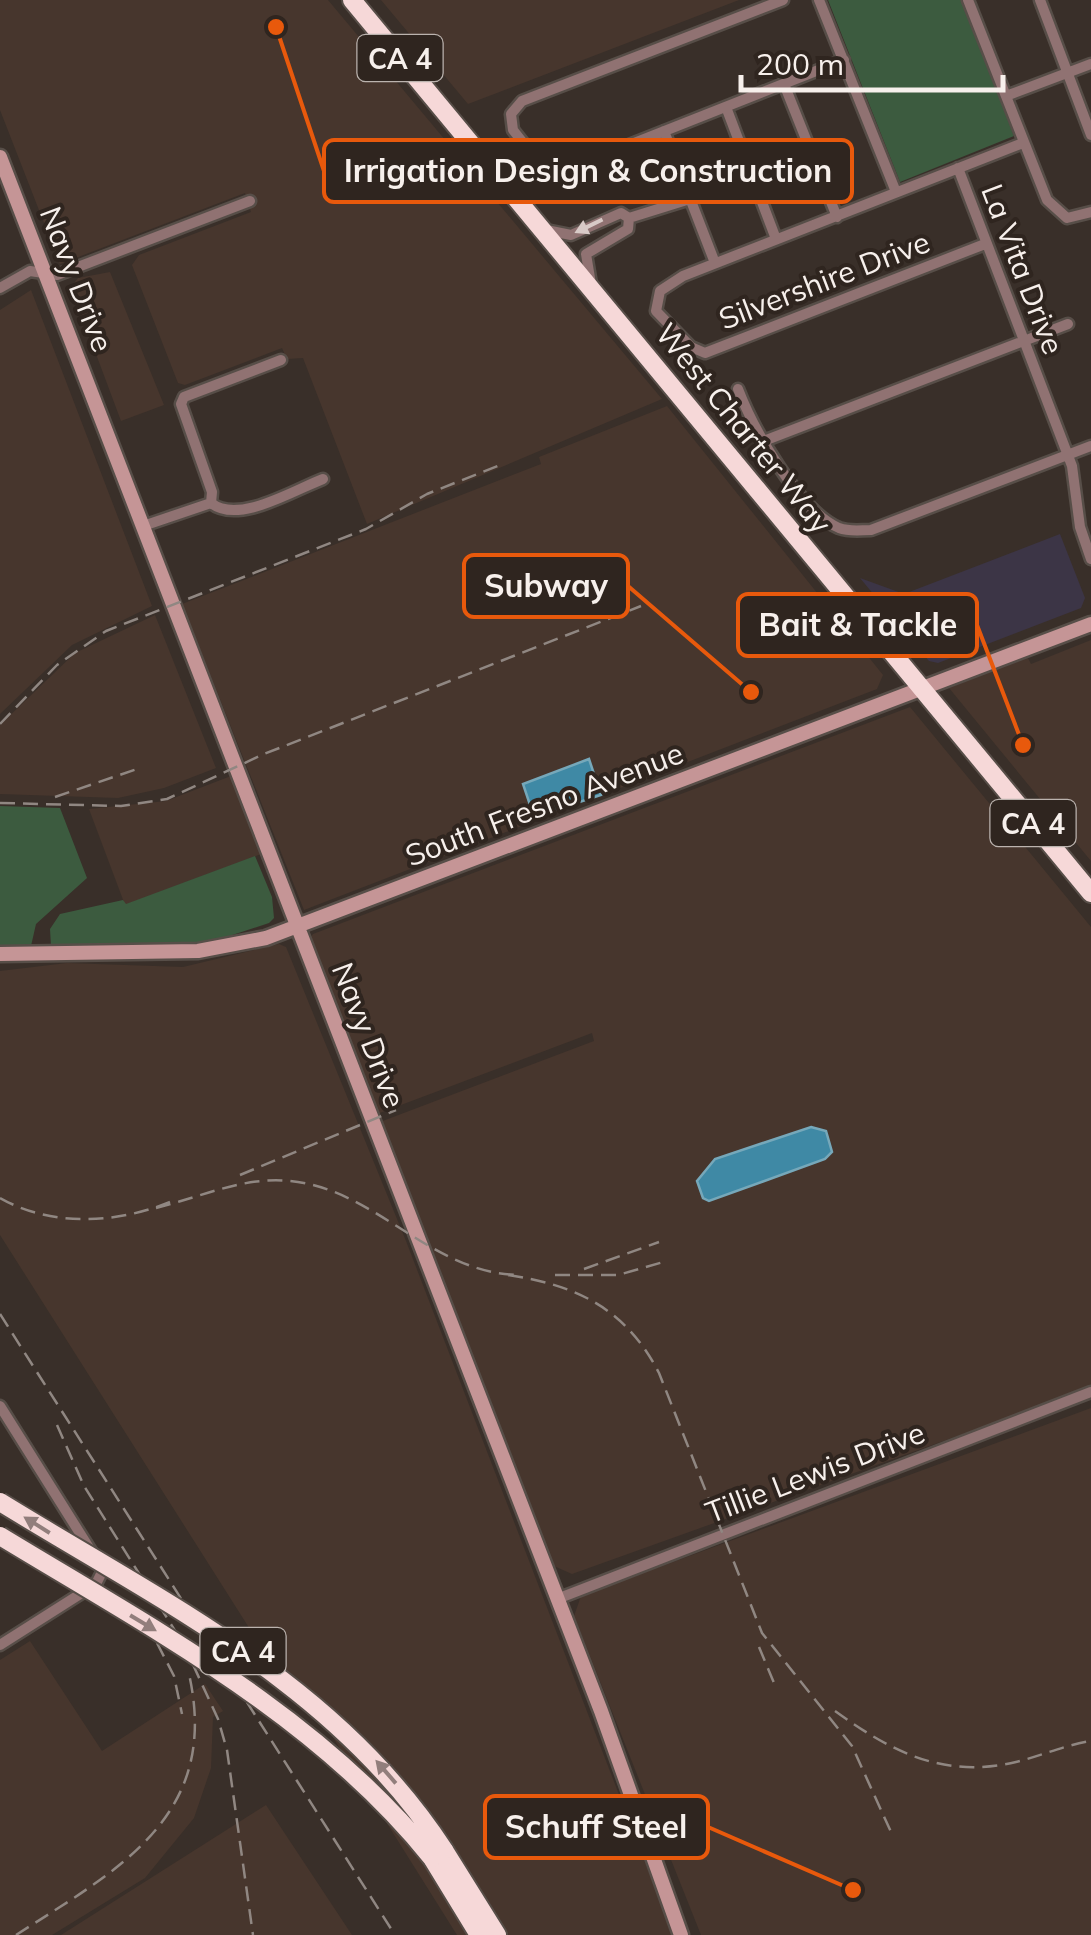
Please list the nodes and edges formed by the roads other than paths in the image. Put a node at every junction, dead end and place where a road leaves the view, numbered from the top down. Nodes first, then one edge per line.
1 (352, 0) edge
2 (783, 0) edge
3 (819, 0) edge
4 (968, 0) edge
5 (1040, 0) edge
6 (844, 60) junction
7 (1091, 64) edge
8 (1068, 74) junction
9 (784, 84) junction
10 (1006, 96) junction
11 (726, 107) junction
12 (664, 132) junction
13 (1091, 135) edge
14 (1024, 143) junction
15 (0, 157) edge
16 (958, 168) junction
17 (896, 192) junction
18 (690, 199) junction
19 (250, 201) dead end
20 (1091, 212) edge
21 (836, 216) junction
22 (629, 218) junction
23 (546, 230) junction
24 (776, 239) junction
25 (985, 244) junction
26 (715, 263) junction
27 (45, 275) junction
28 (591, 284) junction
29 (0, 288) edge
30 (1068, 324) dead end
31 (1023, 341) junction
32 (280, 360) dead end
33 (738, 389) dead end
34 (761, 442) junction
35 (1091, 446) edge
36 (1068, 455) junction
37 (323, 479) dead end
38 (211, 503) junction
39 (142, 526) junction
40 (1091, 559) edge
41 (1091, 624) edge
42 (922, 690) junction
43 (1091, 893) edge
44 (298, 928) junction
45 (0, 954) edge
46 (1091, 1392) edge
47 (0, 1406) edge
48 (0, 1502) edge
49 (0, 1536) edge
50 (557, 1599) junction
51 (0, 1645) edge
52 (438, 1854) junction
53 (479, 1935) edge
54 (497, 1935) edge
55 (681, 1935) edge

1 - 23 highway, West Charter Way / CA 4
2 - 12 street
3 - 6 street
4 - 10 street
5 - 8 street
6 - 9 street
6 - 17 street
7 - 8 street
8 - 10 street
8 - 13 street
9 - 11 street
9 - 21 street
10 - 14 street
11 - 12 street
11 - 24 street
12 - 18 street
14 - 16 street
14 - 20 street
15 - 27 street, Navy Drive
16 - 17 street
16 - 25 street, La Vita Drive
17 - 21 street
18 - 22 street
18 - 26 street
19 - 27 street
21 - 24 street
22 -> 23 street
22 - 28 street
23 - 28 highway, West Charter Way / CA 4
24 - 26 street
25 - 26 street, Silvershire Drive
25 - 31 street, La Vita Drive
27 - 29 street
27 - 39 street, Navy Drive
28 - 42 highway, West Charter Way / CA 4
30 - 31 street
31 - 34 street
31 - 36 street, La Vita Drive
32 - 38 street
33 - 34 street
34 - 36 street
35 - 36 street
36 - 40 street, La Vita Drive
37 - 38 street
38 - 39 street
39 - 44 street, Navy Drive
41 - 42 street, South Fresno Avenue
42 - 43 highway, West Charter Way / CA 4
42 - 44 street, South Fresno Avenue
44 - 45 street, South Fresno Avenue
44 - 50 street, Navy Drive
46 - 50 street, Tillie Lewis Drive
47 - 51 street
52 -> 48 highway, CA 4, bridge
49 -> 52 highway, CA 4, bridge
50 - 55 street, Navy Drive
52 - 53 highway, CA 4
52 - 54 highway, CA 4

